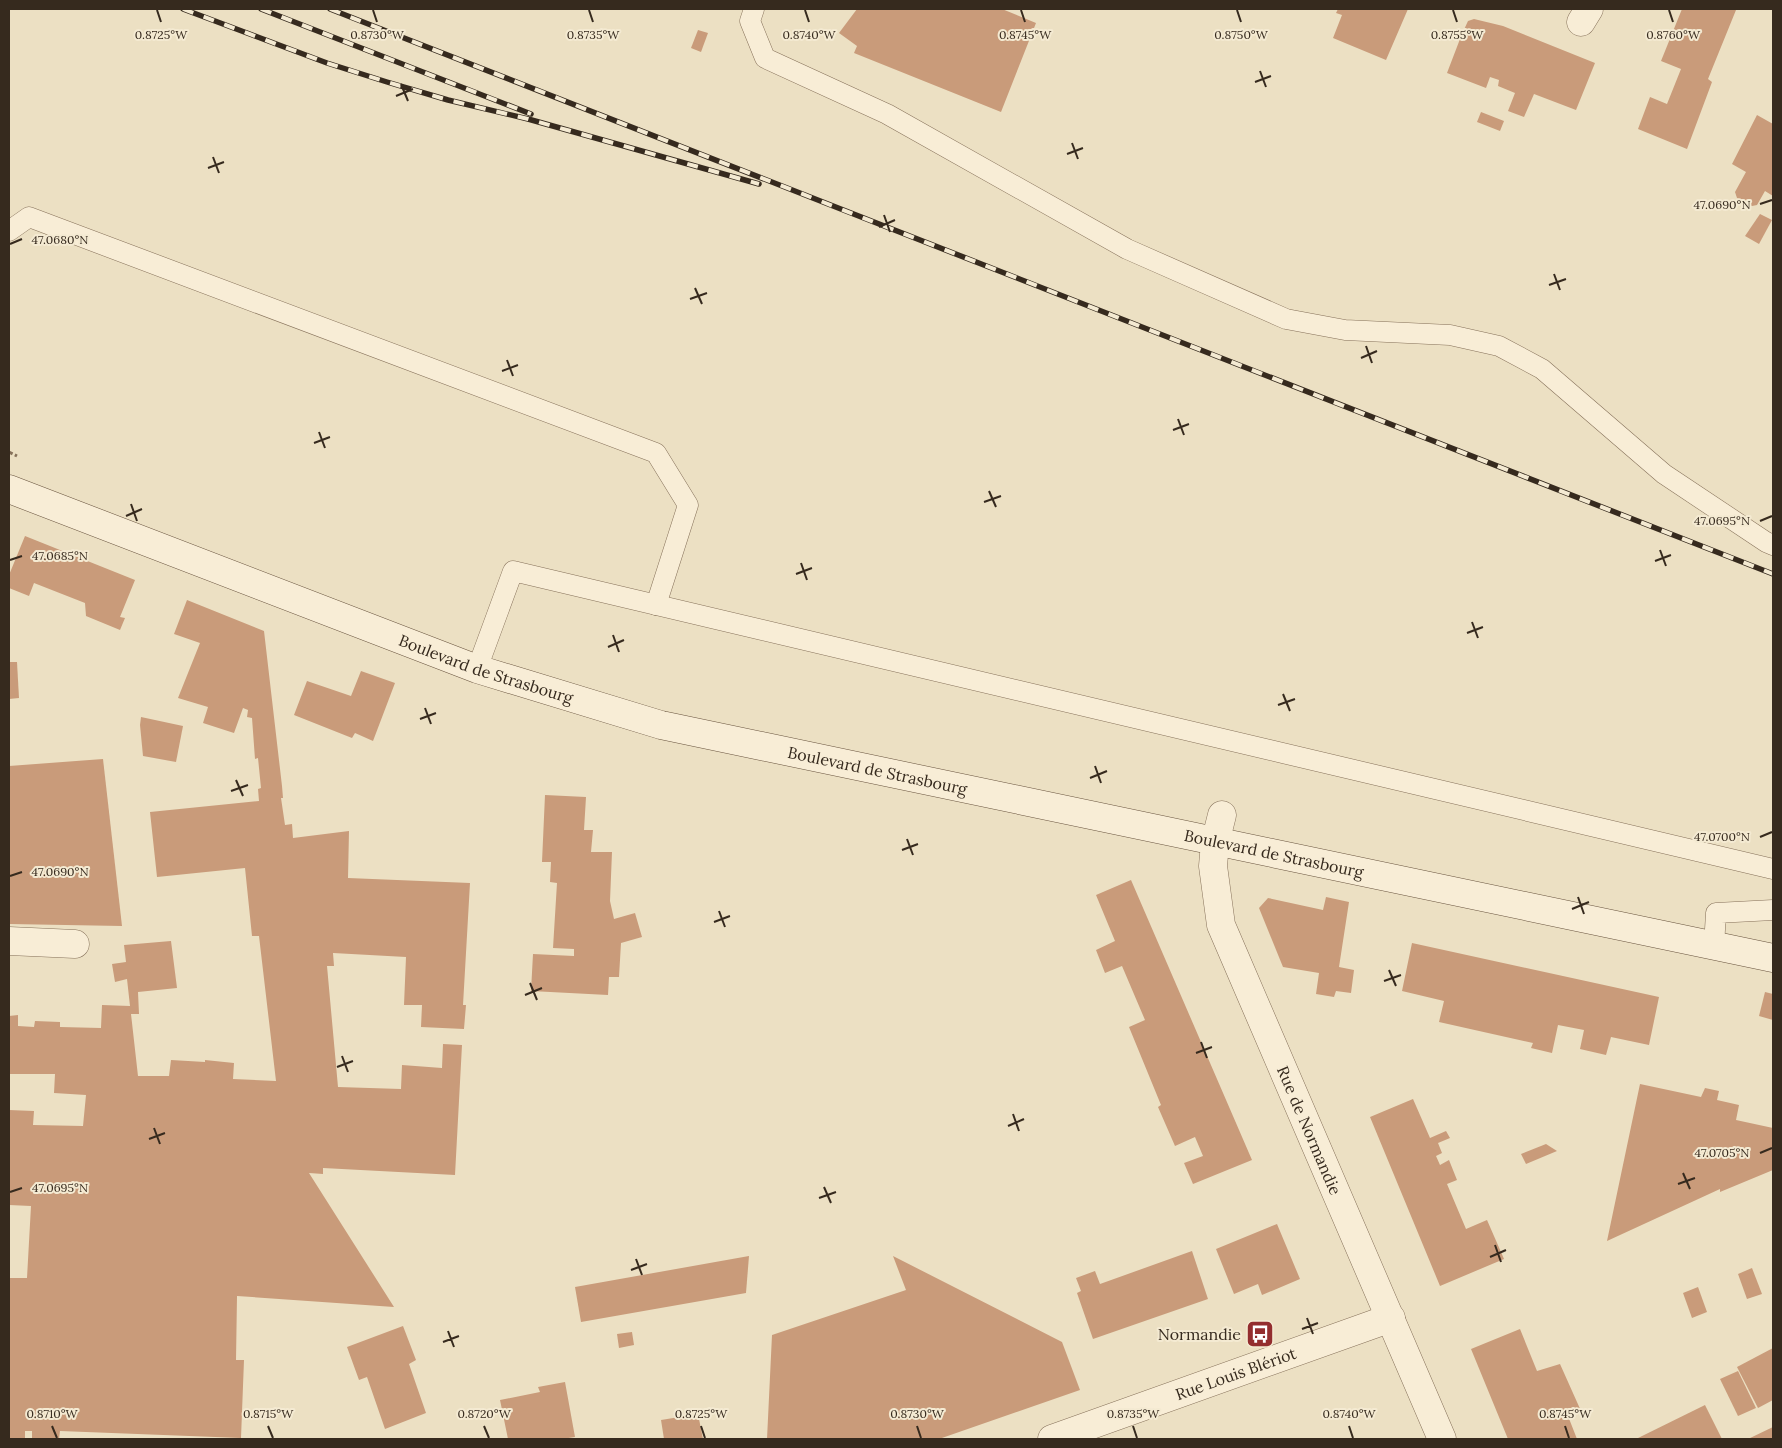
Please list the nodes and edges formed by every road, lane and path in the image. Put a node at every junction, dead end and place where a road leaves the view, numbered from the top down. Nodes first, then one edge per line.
1 (754, 9) edge
2 (9, 231) edge
3 (9, 452) edge
4 (18, 456) dead end
5 (9, 489) edge
6 (1773, 545) edge
7 (656, 605) junction
8 (477, 669) junction
9 (1222, 815) dead end
10 (1215, 843) junction
11 (1773, 870) edge
12 (1773, 910) edge
13 (9, 942) edge
14 (75, 944) dead end
15 (1714, 946) junction
16 (1773, 958) edge
17 (1391, 1318) junction
18 (1052, 1439) edge
19 (1442, 1439) edge

1 - 6 lane
2 - 7 lane
3 - 4 path
5 - 8 street, Boulevard de Strasbourg
7 - 8 lane
7 - 11 lane
8 - 10 street, Boulevard de Strasbourg
9 - 10 street, Rue de Normandie
10 - 15 street, Boulevard de Strasbourg
10 - 17 street, Rue de Normandie
12 - 15 lane
13 - 14 street
15 - 16 street, Boulevard de Strasbourg
17 - 18 street, Rue Louis Blériot
17 - 19 street, Rue de Normandie

